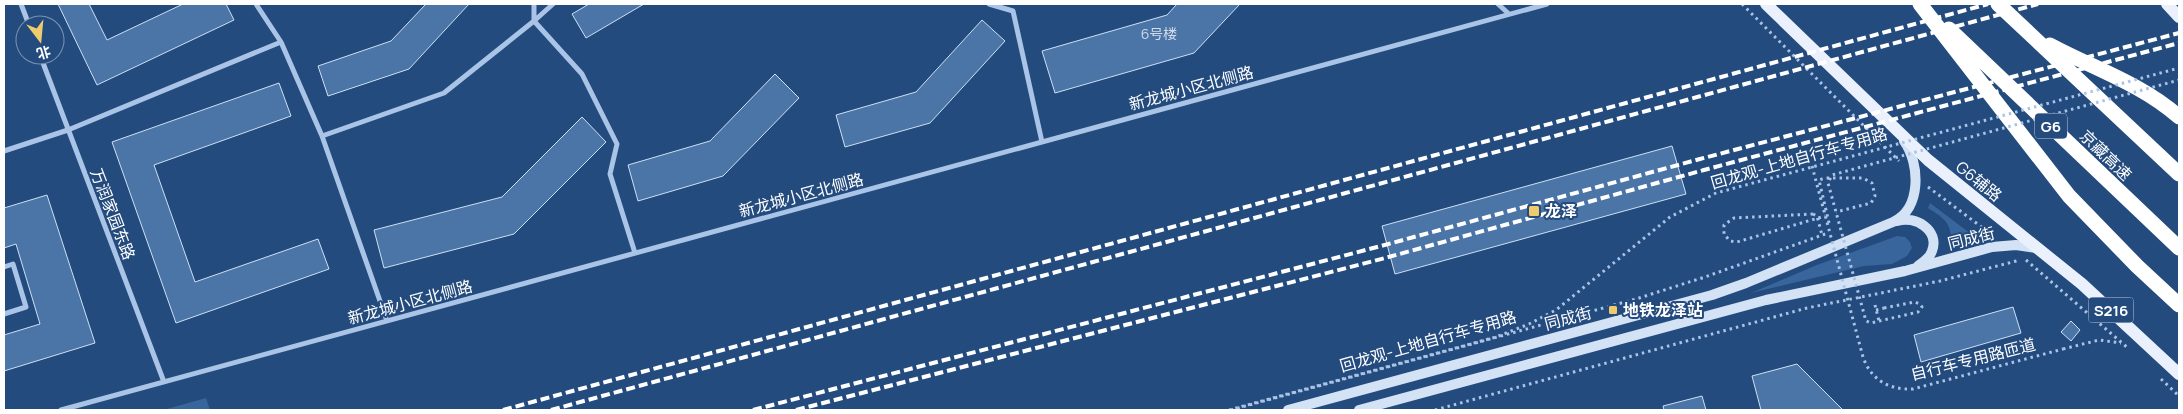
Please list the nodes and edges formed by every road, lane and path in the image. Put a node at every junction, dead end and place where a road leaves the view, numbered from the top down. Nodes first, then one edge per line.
1 (256, 4) edge
2 (534, 4) edge
3 (553, 4) edge
4 (989, 4) edge
5 (1498, 4) edge
6 (1547, 4) edge
7 (1766, 4) edge
8 (1921, 4) edge
9 (1998, 4) edge
10 (2167, 4) edge
11 (1509, 14) junction
12 (2179, 17) edge
13 (534, 21) junction
14 (2027, 31) junction
15 (281, 42) junction
16 (44, 65) edge
17 (2179, 68) edge
18 (2179, 80) edge
19 (2179, 117) edge
20 (68, 130) junction
21 (1898, 132) junction
22 (322, 136) junction
23 (1042, 142) junction
24 (4, 151) edge
25 (1895, 157) dead end
26 (1812, 166) junction
27 (1902, 167) dead end
28 (2179, 174) edge
29 (1836, 212) junction
30 (1825, 216) junction
31 (1893, 222) junction
32 (1829, 223) dead end
33 (1848, 228) dead end
34 (1822, 235) junction
35 (2179, 248) edge
36 (2039, 249) junction
37 (635, 253) junction
38 (2024, 258) dead end
39 (4, 267) edge
40 (1905, 271) junction
41 (1875, 305) dead end
42 (2179, 305) edge
43 (1877, 312) junction
44 (4, 314) edge
45 (387, 321) junction
46 (1879, 321) junction
47 (2127, 348) dead end
48 (2179, 374) edge
49 (164, 382) junction
50 (61, 410) edge
51 (1230, 410) edge
52 (1288, 410) edge
53 (1359, 410) edge
54 (1435, 410) edge

1 - 15 street
2 - 13 street
3 - 13 street
4 - 23 street
5 - 11 street
6 - 11 street, 新龙城小区北侧路
7 - 21 main road, G6辅路 / S216
8 - 35 highway, 京藏高速 / G6
8 - 42 highway
9 - 14 highway
10 - 12 main road
11 - 23 street, 新龙城小区北侧路
13 - 22 street
13 - 37 street
14 - 19 highway
14 - 28 highway
15 - 20 street
15 - 22 street
16 - 20 street, 万润家园东路
17 - 26 path, 回龙观-上地自行车专用路, bridge
18 - 29 path, bridge
20 - 24 street
20 - 49 street, 万润家园东路
21 - 31 main road, 同成街
21 - 36 main road, G6辅路 / S216
22 - 45 street
23 - 37 street, 新龙城小区北侧路
25 - 27 path
26 - 30 path, 自行车专用路匝道, bridge
26 - 51 path, 回龙观-上地自行车专用路, bridge
29 - 32 path, bridge
29 - 46 path, bridge
30 - 34 path, bridge
30 - 47 path, 自行车专用路匝道, bridge
31 - 40 main road
31 - 52 main road, 同成街
33 - 34 path
34 - 51 path
36 - 40 main road, 同成街
36 - 48 main road, G6辅路 / S216
37 - 45 street, 新龙城小区北侧路
38 - 54 path
39 - 44 street
40 - 53 main road, 同成街
41 - 43 path
43 - 46 path, bridge
43 - 46 path, bridge
45 - 49 street, 新龙城小区北侧路
49 - 50 street, 新龙城小区北侧路

